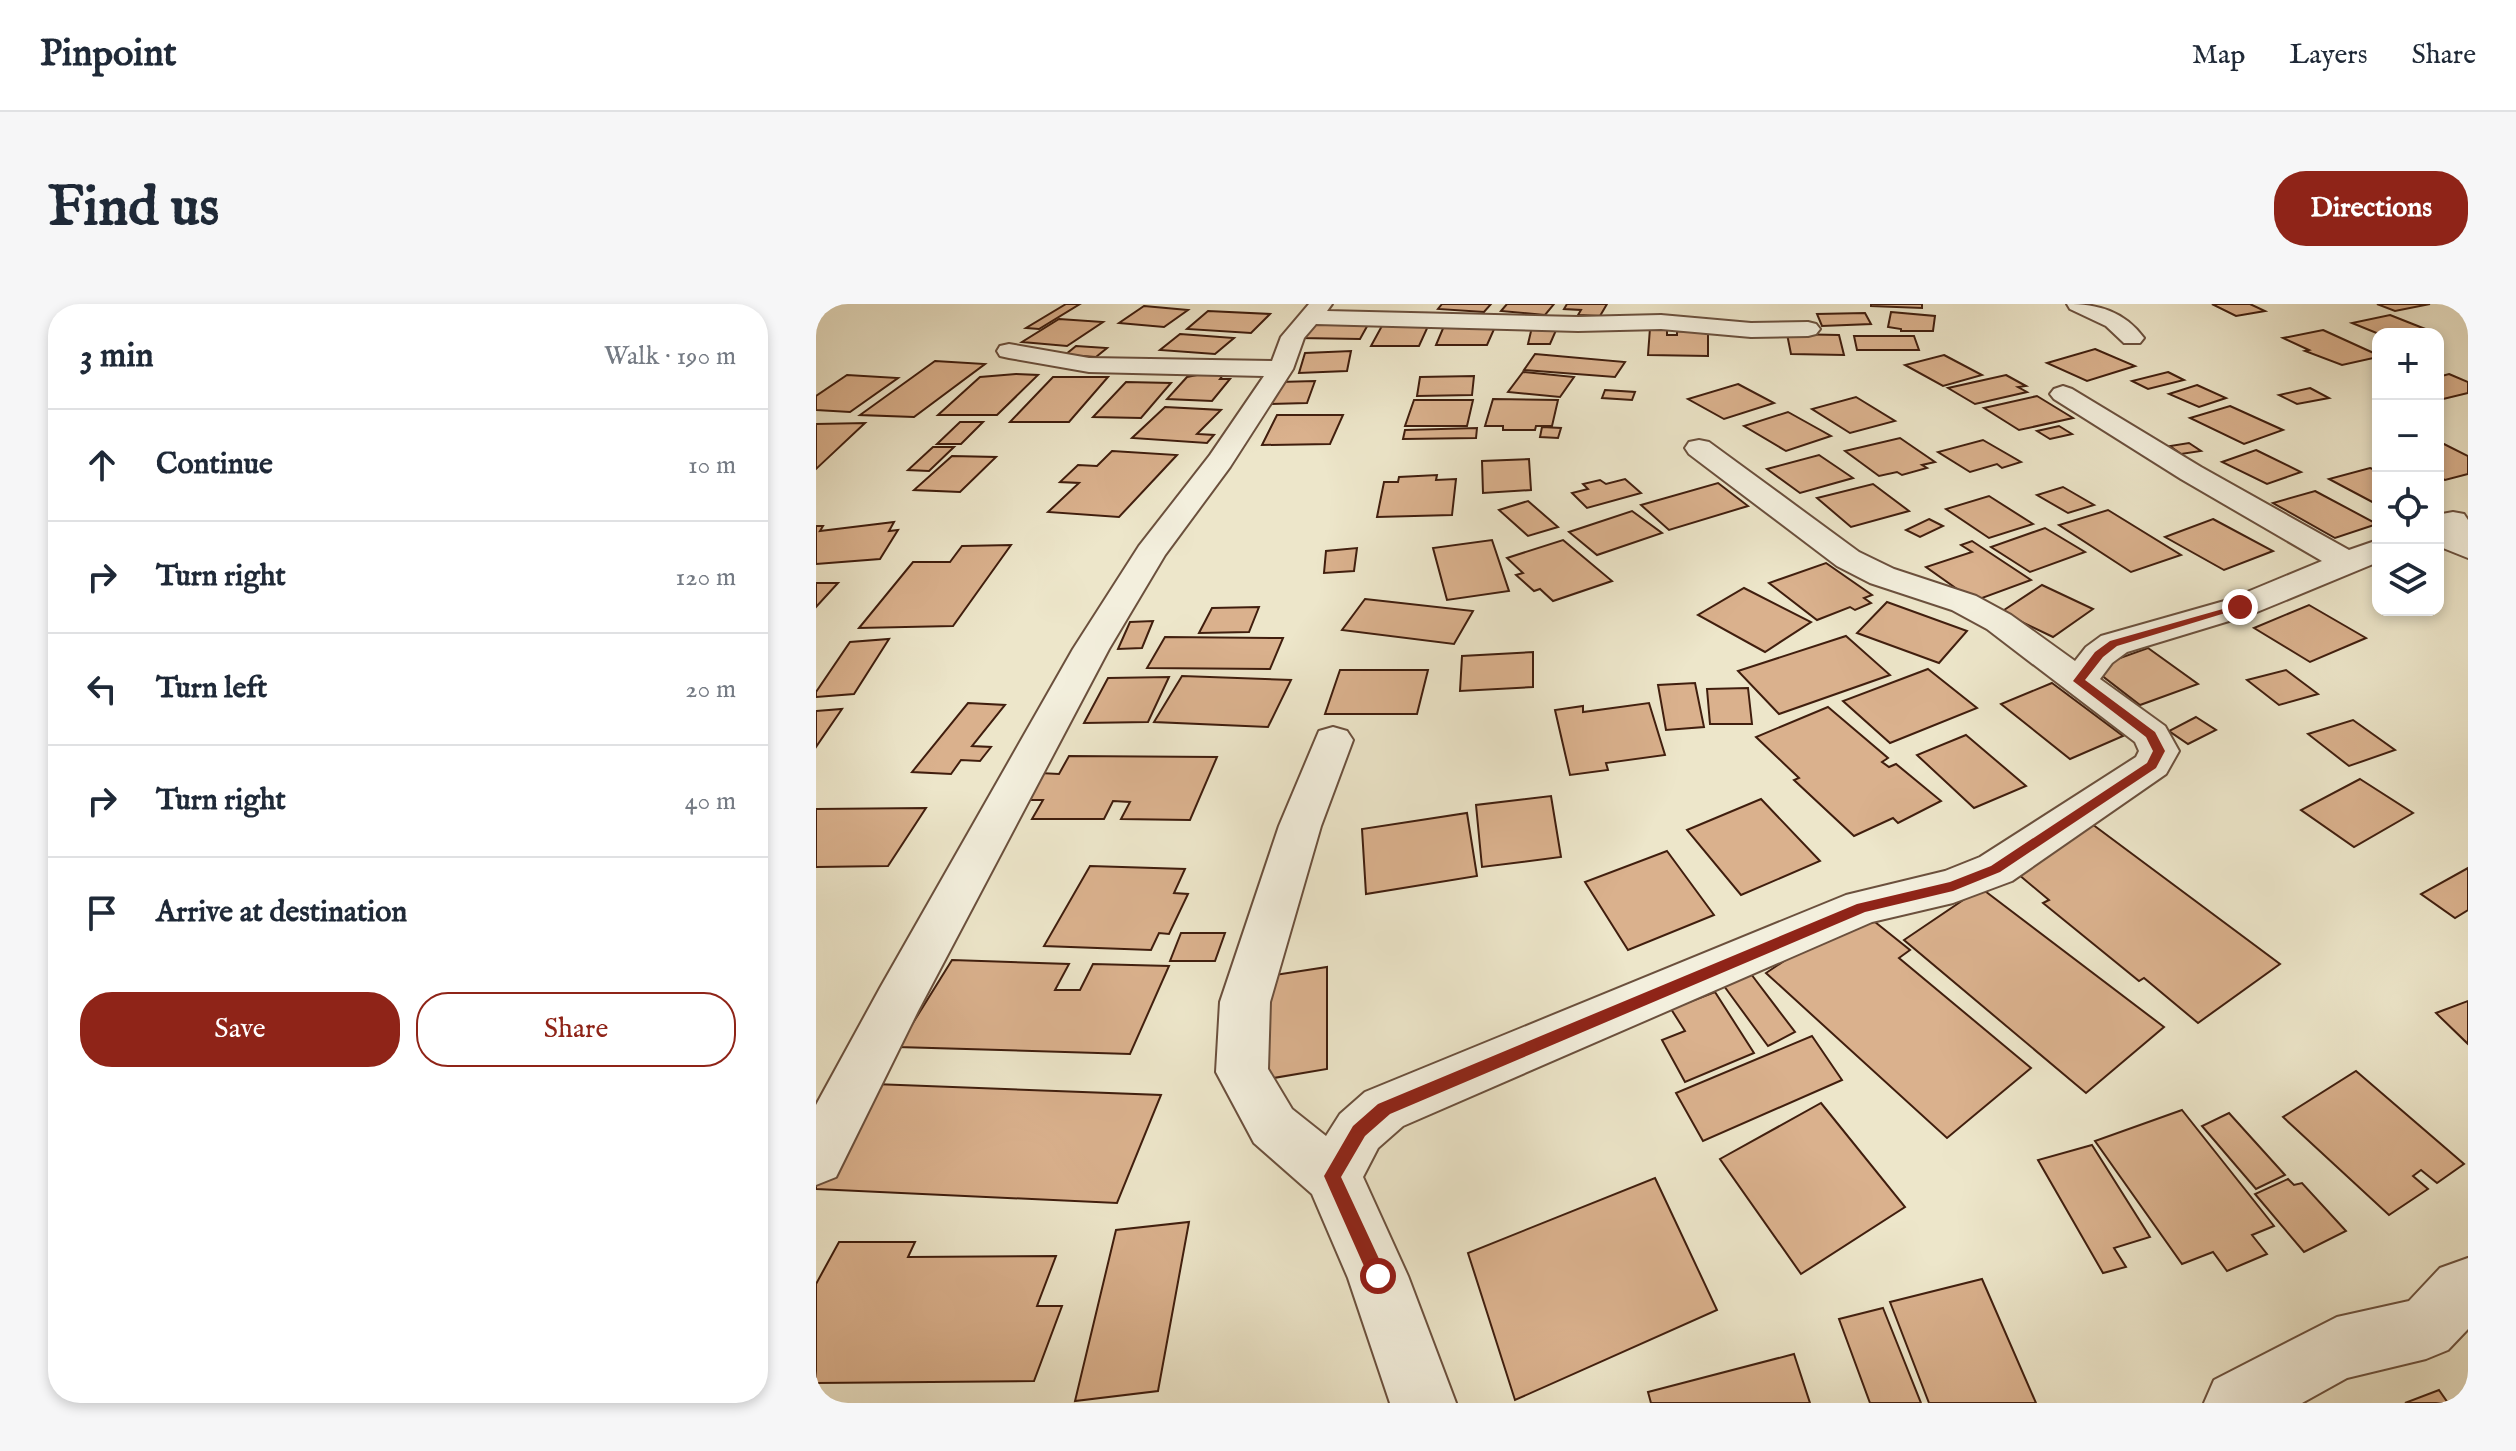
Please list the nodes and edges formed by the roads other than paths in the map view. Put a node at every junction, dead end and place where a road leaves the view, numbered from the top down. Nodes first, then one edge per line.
1 (2078, 304) edge
2 (1314, 310) edge
3 (1808, 329) dead end
4 (2132, 338) dead end
5 (1009, 351) dead end
6 (1281, 369) junction
7 (2063, 394) dead end
8 (1699, 448) dead end
9 (2372, 552) edge
10 (2345, 562) junction
11 (2079, 681) junction
12 (1333, 740) dead end
13 (816, 1159) edge
14 (1333, 1176) junction
15 (2468, 1289) edge
16 (1423, 1403) edge
17 (2237, 1403) edge

1 - 4 street
2 - 3 street
2 - 6 street
5 - 6 street
6 - 13 street
7 - 10 street
8 - 11 street
9 - 10 street
10 - 11 street
11 - 14 street
12 - 14 street
14 - 16 street
15 - 17 street

